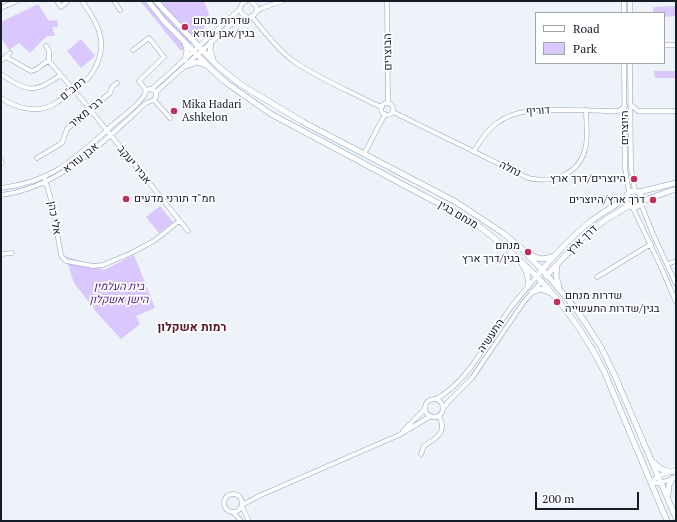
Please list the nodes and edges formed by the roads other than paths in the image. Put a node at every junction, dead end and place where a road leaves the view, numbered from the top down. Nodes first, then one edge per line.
1 (17, 1) edge
2 (57, 1) edge
3 (68, 1) edge
4 (82, 1) edge
5 (114, 1) edge
6 (148, 1) edge
7 (156, 1) edge
8 (252, 1) edge
9 (259, 1) edge
10 (283, 1) edge
11 (388, 1) edge
12 (624, 1) edge
13 (630, 1) edge
14 (243, 2) edge
15 (3, 7) dead end
16 (240, 9) junction
17 (120, 10) dead end
18 (257, 11) junction
19 (624, 12) edge
20 (630, 12) edge
21 (246, 17) junction
22 (252, 17) junction
23 (185, 42) junction
24 (211, 42) junction
25 (665, 45) edge
26 (676, 45) edge
27 (46, 46) dead end
28 (200, 49) junction
29 (133, 50) dead end
30 (10, 53) dead end
31 (195, 54) junction
32 (6, 57) junction
33 (185, 60) junction
34 (1, 61) edge
35 (49, 61) junction
36 (216, 64) junction
37 (624, 64) edge
38 (630, 64) edge
39 (184, 67) junction
40 (209, 67) junction
41 (1, 74) edge
42 (60, 75) junction
43 (117, 83) dead end
44 (73, 89) junction
45 (146, 90) junction
46 (154, 91) junction
47 (144, 96) junction
48 (1, 98) edge
49 (154, 100) junction
50 (148, 101) junction
51 (388, 103) junction
52 (630, 104) junction
53 (624, 106) junction
54 (382, 107) junction
55 (89, 110) junction
56 (586, 110) junction
57 (619, 111) junction
58 (638, 111) junction
59 (676, 111) edge
60 (393, 112) junction
61 (385, 114) junction
62 (170, 118) dead end
63 (625, 118) junction
64 (630, 119) junction
65 (106, 131) junction
66 (110, 135) junction
67 (474, 151) junction
68 (364, 154) junction
69 (37, 158) dead end
70 (45, 177) junction
71 (46, 182) junction
72 (676, 183) edge
73 (1, 188) edge
74 (676, 189) edge
75 (634, 192) junction
76 (1, 195) edge
77 (625, 199) junction
78 (641, 203) junction
79 (631, 207) junction
80 (179, 221) junction
81 (188, 231) dead end
82 (650, 244) junction
83 (521, 248) junction
84 (12, 253) dead end
85 (1, 254) edge
86 (515, 255) junction
87 (554, 256) junction
88 (676, 261) edge
89 (558, 263) junction
90 (668, 264) junction
91 (542, 269) junction
92 (548, 275) junction
93 (537, 276) junction
94 (597, 277) dead end
95 (542, 281) junction
96 (676, 284) edge
97 (528, 286) junction
98 (532, 292) junction
99 (562, 292) junction
100 (559, 300) junction
101 (676, 302) edge
102 (436, 399) junction
103 (425, 409) junction
104 (444, 409) junction
105 (430, 416) junction
106 (439, 416) junction
107 (399, 435) junction
108 (421, 454) dead end
109 (651, 460) junction
110 (674, 471) edge
111 (658, 476) junction
112 (675, 478) edge
113 (651, 483) junction
114 (661, 483) junction
115 (262, 495) junction
116 (240, 496) junction
117 (670, 504) junction
118 (242, 506) junction
119 (233, 512) junction
120 (676, 518) edge
121 (241, 521) edge
122 (249, 521) edge
123 (667, 521) edge

1 - 15 street
2 - 3 street
4 - 44 street, רמב"ם
5 - 17 street
6 - 23 main road, מנחם בגין
7 - 28 main road, מנחם בגין
8 - 9 street
8 - 18 street
10 - 18 street
11 - 51 street, הבוצרים
12 - 19 street
13 - 20 street
14 - 16 street
16 - 21 street
16 - 28 street
18 - 22 street
21 - 22 street
21 - 24 street
22 - 54 street
23 - 31 main road, מנחם בגין
23 - 33 main road
24 - 28 street
24 - 36 main road
25 - 26 street
27 - 35 street
28 - 31 street
28 - 36 main road, מנחם בגין
29 - 45 street
30 - 32 street
31 - 33 street
31 - 39 street
31 - 40 main road, מנחם בגין
32 - 34 street
32 - 35 street
33 - 46 street
35 - 42 street, אביר יעקב
36 - 68 main road, מנחם בגין
37 - 53 street, היוצרים
38 - 52 street, היוצרים
39 - 40 main road
39 - 46 street
40 - 86 main road, מנחם בגין
41 - 42 street
42 - 44 street, אביר יעקב
43 - 55 street, רבי מאיר
44 - 48 street, רמב"ם
44 - 55 street, אביר יעקב
45 - 46 street
45 - 47 street
46 - 49 street
47 - 50 street
47 - 65 street, אבן עזרא
49 - 50 street
49 - 62 street
50 - 66 street, אבן עזרא
51 - 54 street
51 - 60 street
52 - 58 street
52 - 64 street, היוצרים
53 - 57 street
53 - 63 street, היוצרים
54 - 61 street
55 - 65 street, אביר יעקב
55 - 69 street, רבי מאיר
56 - 57 street, דוריף
56 - 67 street, דוריף
56 - 67 street, נחלה
57 - 63 street
58 - 59 street
58 - 64 street
60 - 61 street
60 - 67 street, נחלה
61 - 68 street
63 - 75 street, היוצרים
64 - 75 street, היוצרים
65 - 66 street, אביר יעקב
65 - 70 street, אבן עזרא
66 - 71 street, אבן עזרא
66 - 80 street, אביר יעקב
68 - 83 main road, מנחם בגין
70 - 71 street, אלי כהן
70 - 73 street, אבן עזרא
71 - 76 street, אבן עזרא
71 - 80 street, אלי כהן
72 - 75 main road
74 - 78 main road
75 - 77 main road
75 - 78 main road
77 - 79 main road
77 - 87 main road, דרך ארץ
78 - 79 main road
78 - 90 street
79 - 82 street
79 - 89 main road, דרך ארץ
80 - 81 street, אביר יעקב
82 - 94 street
82 - 101 street
83 - 87 main road
83 - 91 main road, מנחם בגין
84 - 85 street
86 - 93 main road, מנחם בגין
86 - 97 main road
87 - 91 main road, דרך ארץ
88 - 90 street
89 - 92 main road, דרך ארץ
89 - 99 main road
90 - 96 street
91 - 92 main road, מנחם בגין
91 - 93 main road, התעשיה
92 - 95 main road, דרך ארץ
92 - 99 main road, מנחם בגין
93 - 95 main road, מנחם בגין
93 - 97 street, התעשיה
95 - 98 street, התעשיה
95 - 100 main road, מנחם בגין
97 - 102 street, התעשיה
98 - 100 main road
98 - 104 street, התעשיה
99 - 109 main road, מנחם בגין
100 - 113 main road, מנחם בגין
102 - 103 street
102 - 104 street
103 - 105 street
103 - 107 street
104 - 106 street
105 - 106 street
105 - 107 street
106 - 108 street
107 - 115 street
109 - 110 main road
109 - 111 main road, מנחם בגין
110 - 111 street
111 - 113 street
111 - 114 main road, מנחם בגין
112 - 114 street
112 - 117 main road
113 - 114 street
113 - 123 main road, מנחם בגין
114 - 117 main road, מנחם בגין
115 - 116 street
115 - 118 street
116 - 118 street
116 - 119 street
117 - 120 main road, מנחם בגין
118 - 119 street
118 - 122 street
119 - 121 street

